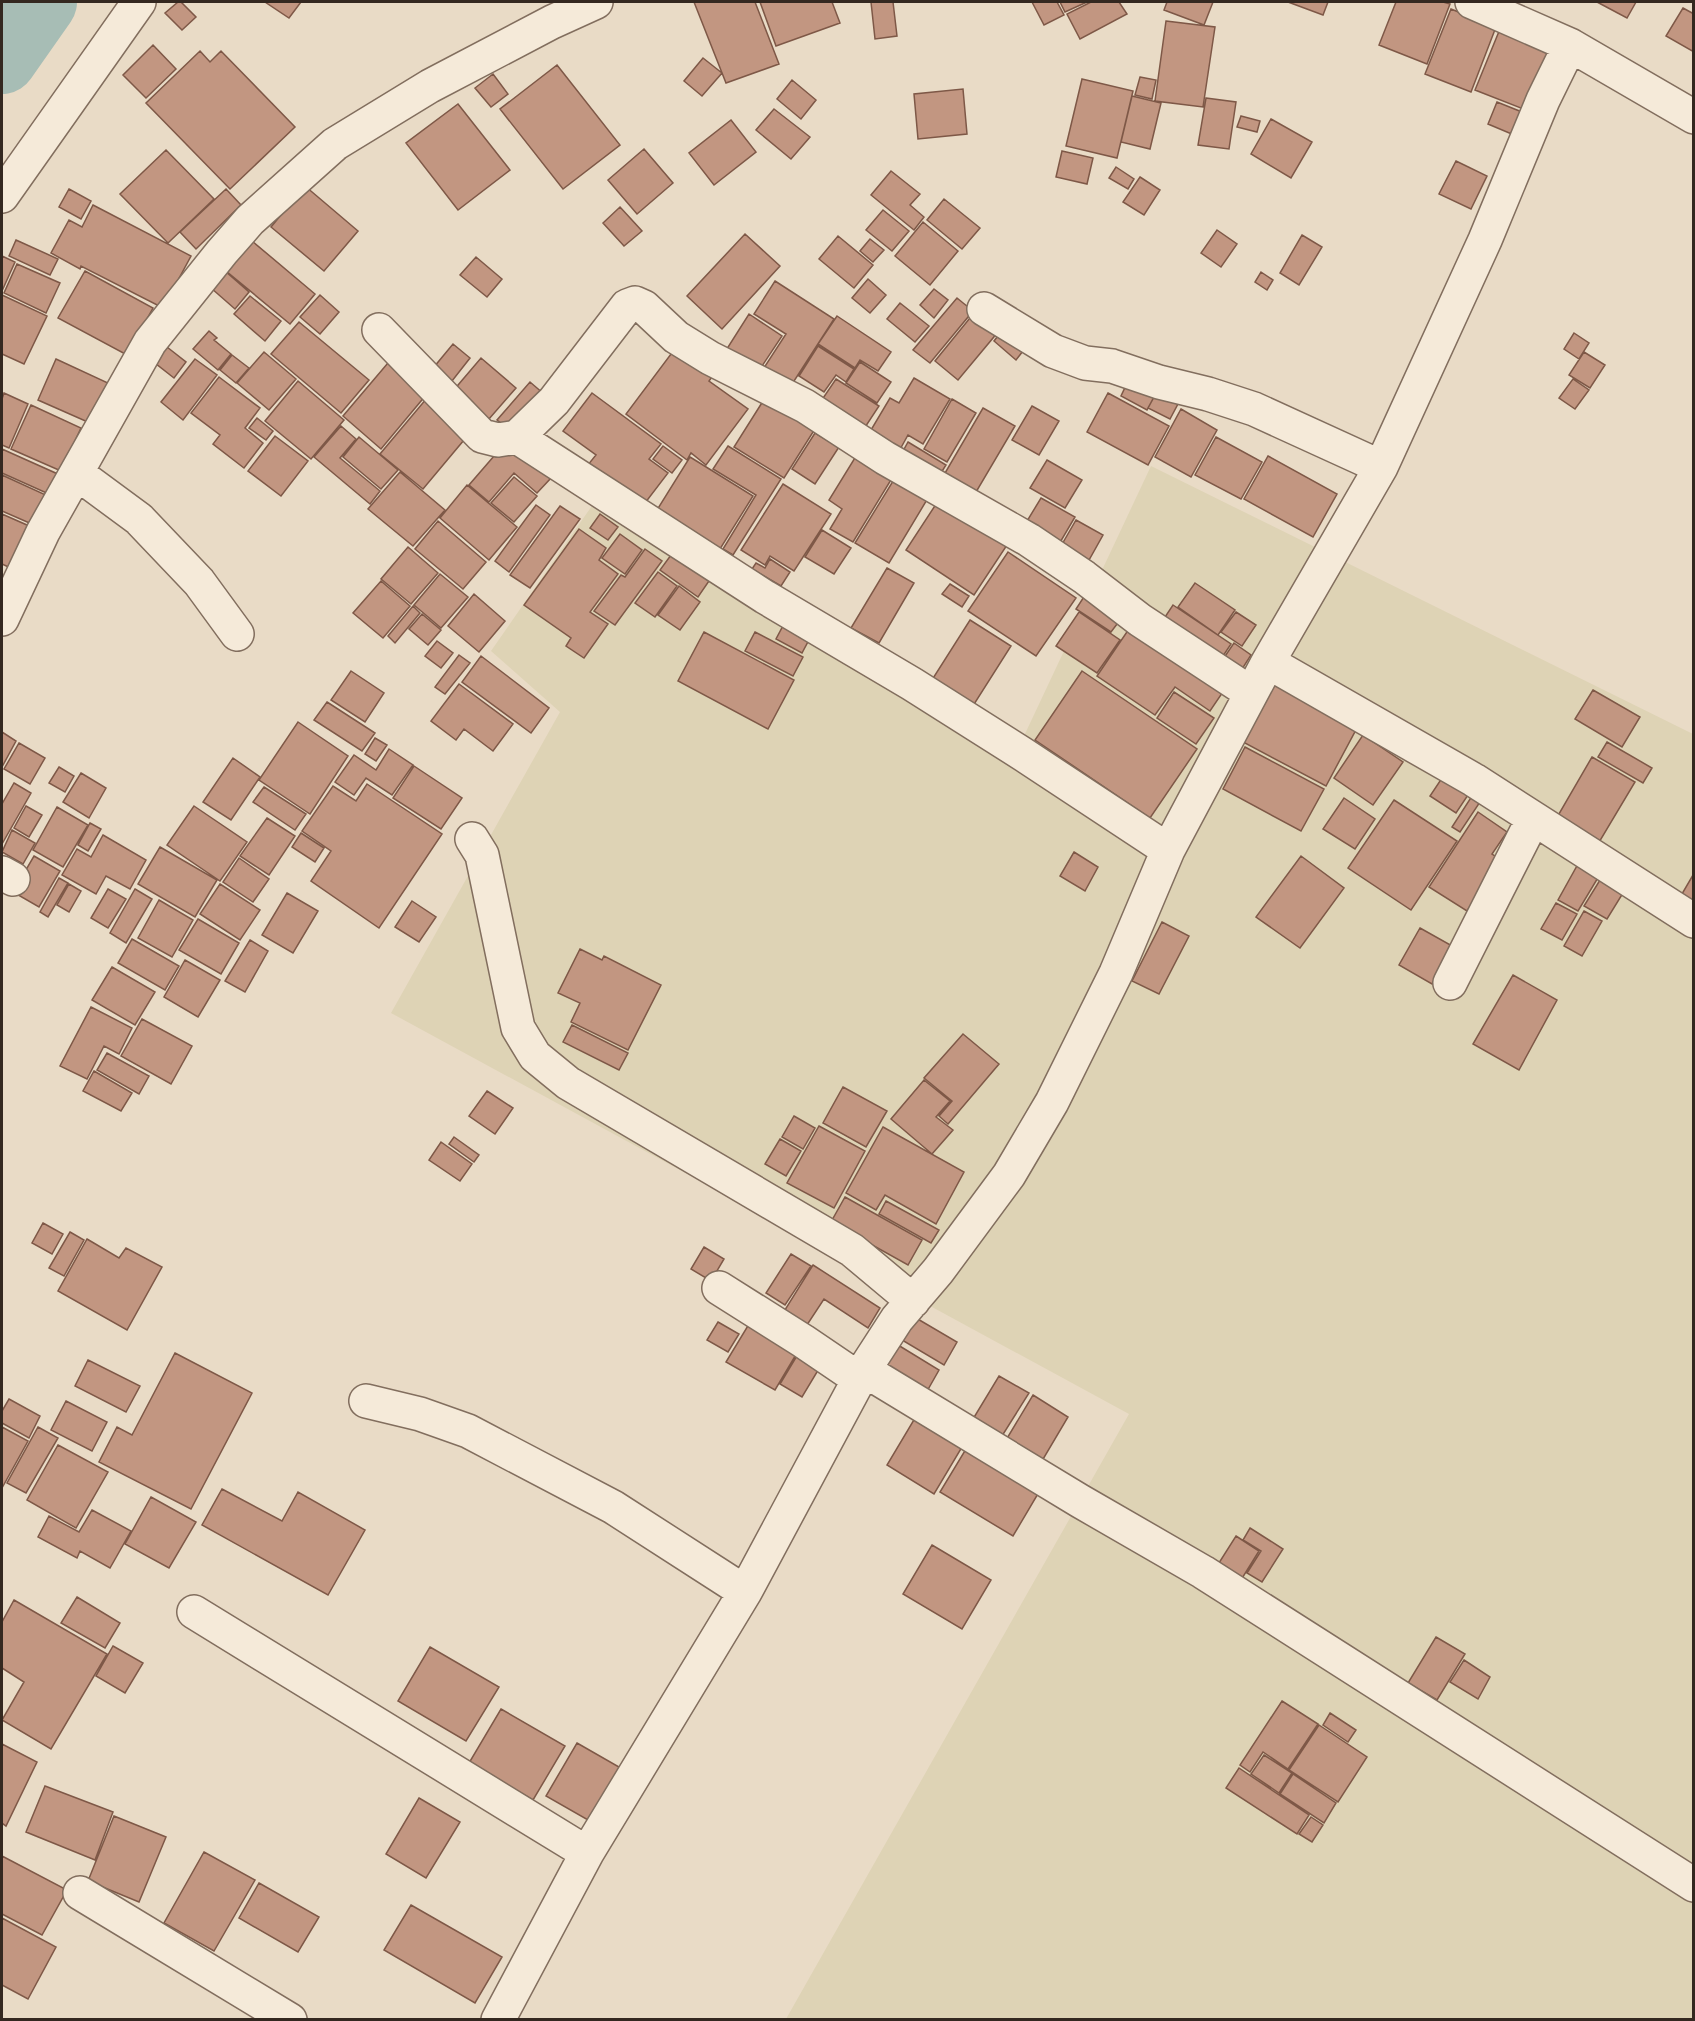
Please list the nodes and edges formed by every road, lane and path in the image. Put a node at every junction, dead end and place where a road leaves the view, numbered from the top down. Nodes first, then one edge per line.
1 (139, 2) edge
2 (596, 2) edge
3 (1472, 2) edge
4 (1570, 45) junction
5 (1694, 117) edge
6 (2, 196) edge
7 (984, 309) dead end
8 (378, 330) dead end
9 (517, 437) junction
10 (1381, 467) junction
11 (78, 474) junction
12 (2, 619) edge
13 (237, 634) dead end
14 (1268, 662) junction
15 (1251, 693) junction
16 (1533, 819) junction
17 (472, 839) dead end
18 (1168, 850) junction
19 (1694, 921) edge
20 (1450, 983) dead end
21 (719, 1288) dead end
22 (913, 1301) junction
23 (861, 1375) junction
24 (366, 1401) dead end
25 (745, 1593) junction
26 (194, 1612) dead end
27 (587, 1853) junction
28 (1694, 1886) edge
29 (80, 1893) dead end
30 (290, 2019) edge
31 (498, 2019) edge

1 - 6 street
2 - 11 street
3 - 4 street
4 - 5 street
4 - 10 street
7 - 10 street
8 - 9 street
9 - 15 street
9 - 18 street
10 - 14 street
11 - 12 street
11 - 13 street
14 - 15 street
14 - 16 street
15 - 18 street
16 - 19 street
16 - 20 street
17 - 22 street
18 - 22 street
21 - 23 street
22 - 23 street
23 - 25 street
23 - 28 street
24 - 25 street
25 - 27 street
26 - 27 street
27 - 31 street
29 - 30 street

